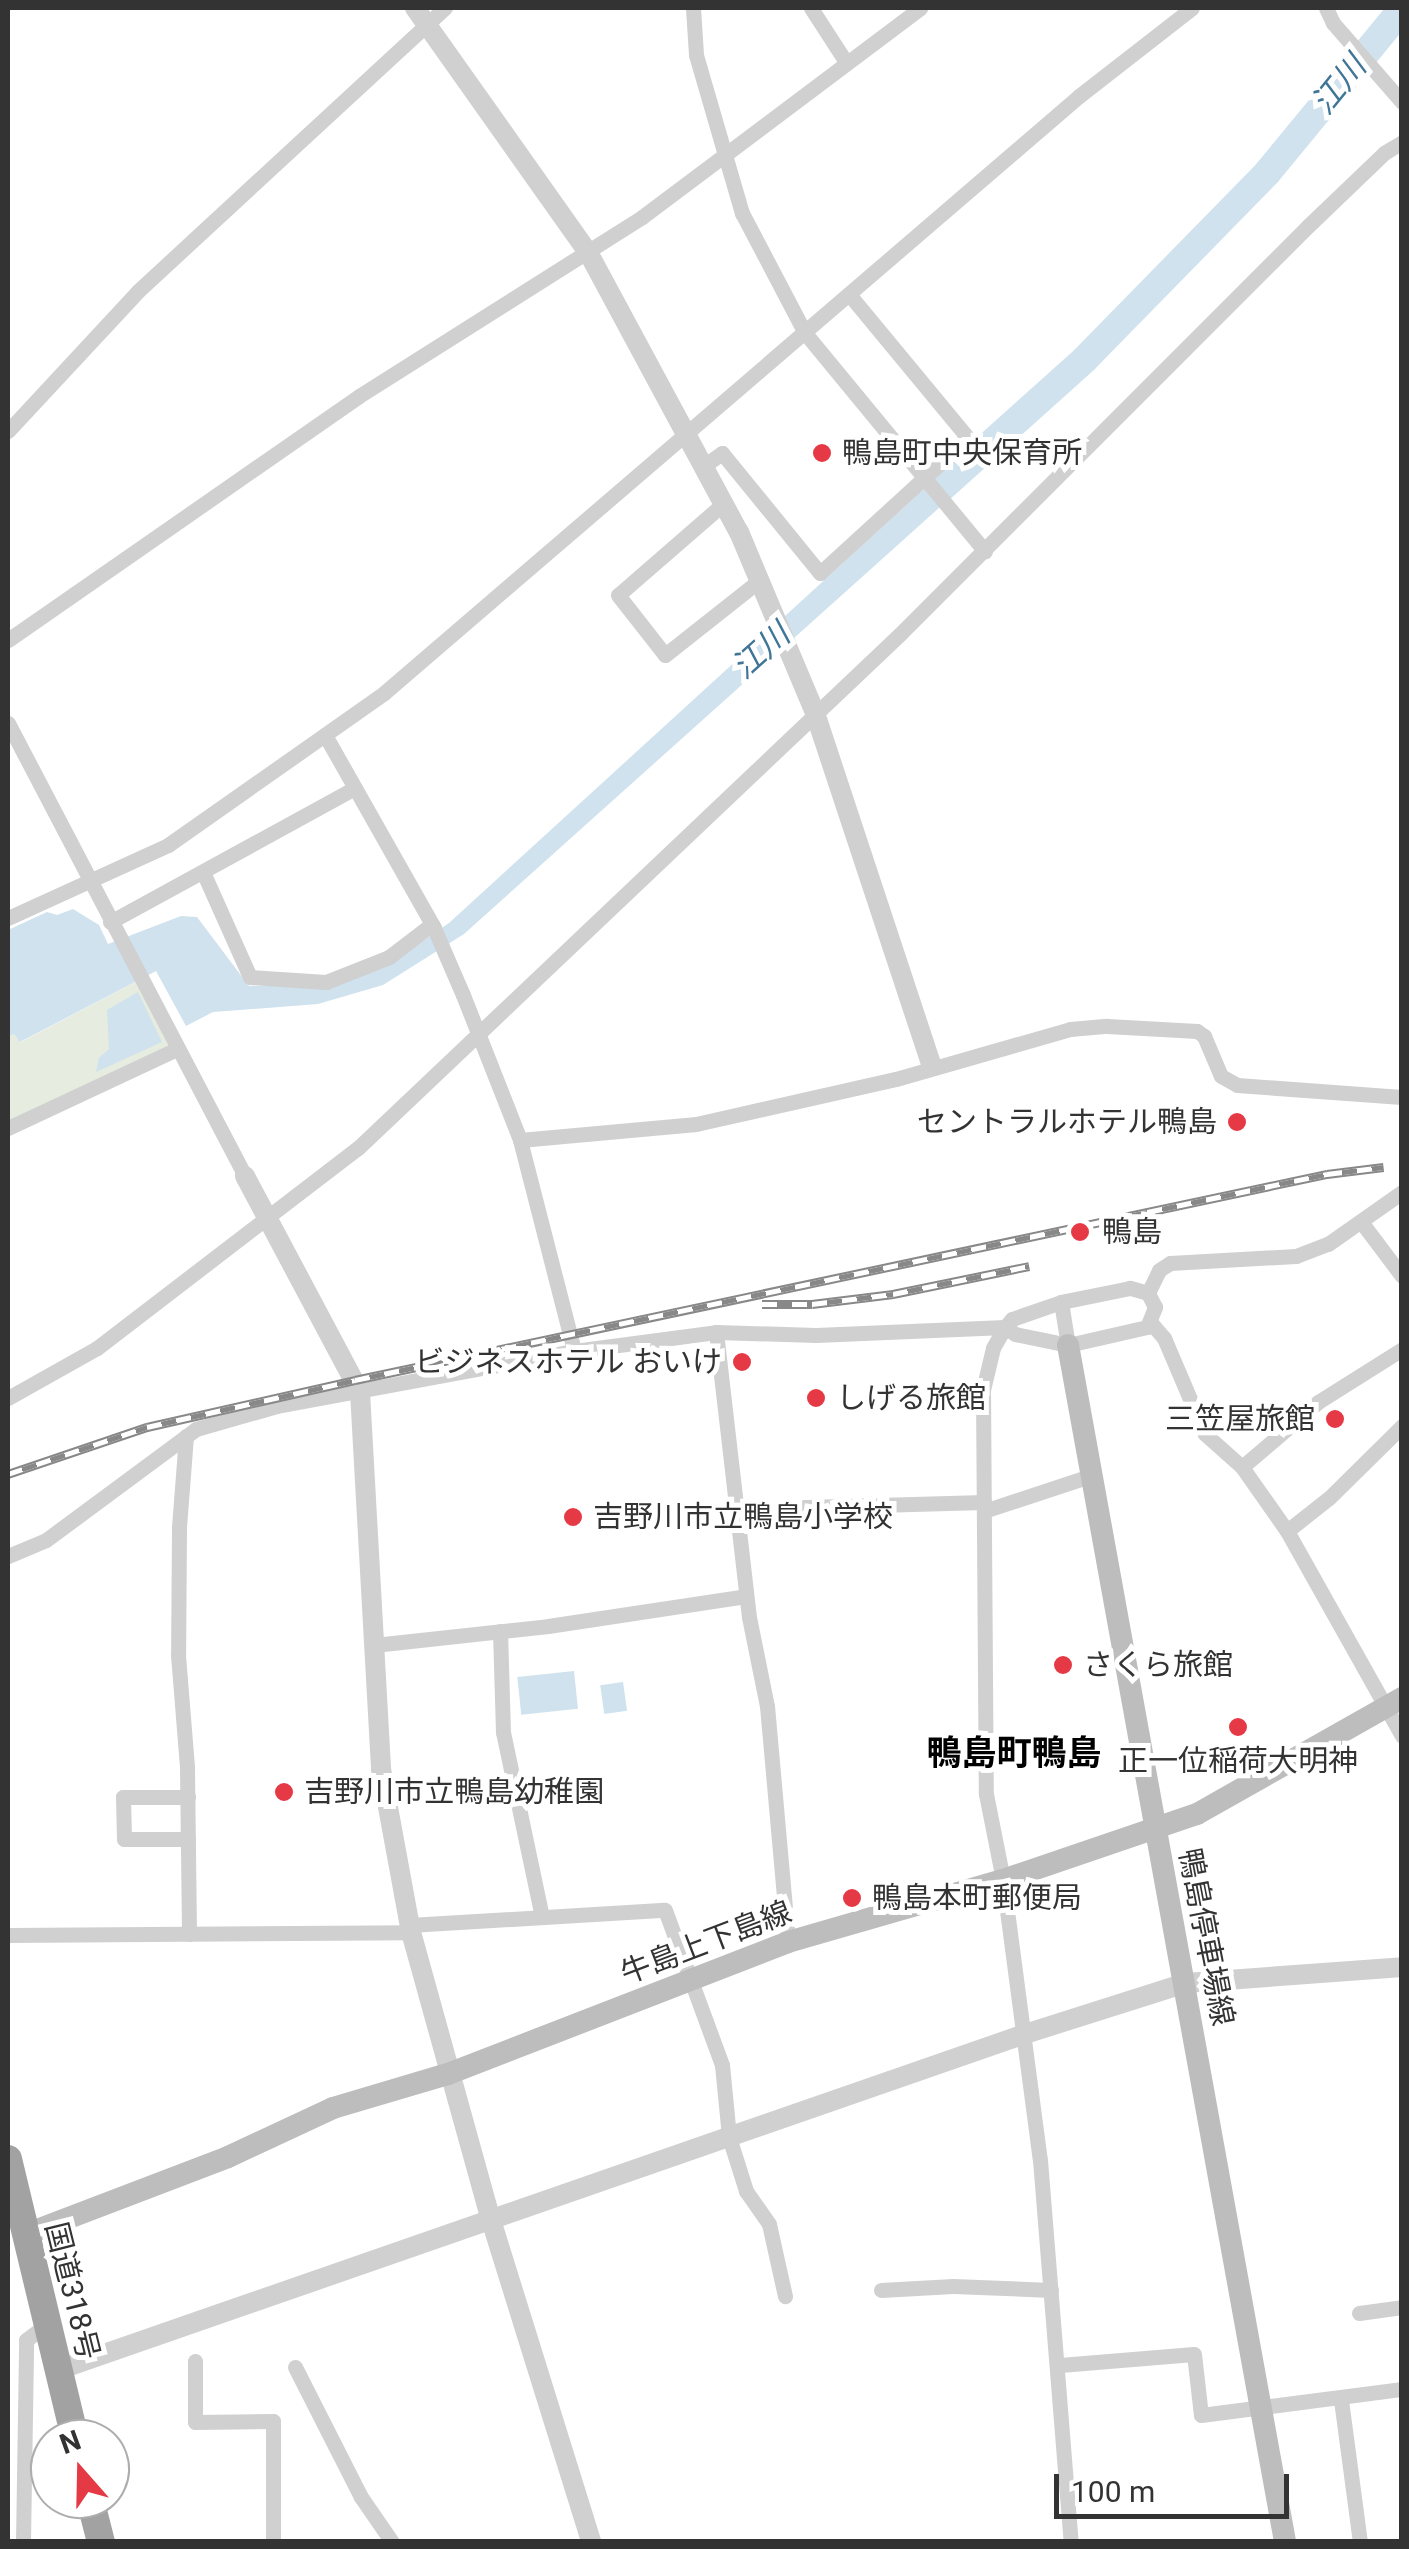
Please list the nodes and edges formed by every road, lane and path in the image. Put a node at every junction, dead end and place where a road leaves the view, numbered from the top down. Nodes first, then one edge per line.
1 (445, 8) edge
2 (693, 8) edge
3 (810, 8) edge
4 (920, 8) edge
5 (1192, 8) edge
6 (1326, 8) edge
7 (420, 15) edge
8 (846, 62) junction
9 (1402, 102) edge
10 (1402, 142) edge
11 (723, 153) junction
12 (589, 254) junction
13 (849, 294) junction
14 (805, 332) junction
15 (8, 431) edge
16 (688, 433) junction
17 (705, 465) junction
18 (925, 479) junction
19 (724, 503) junction
20 (985, 551) junction
21 (760, 580) junction
22 (8, 640) edge
23 (816, 713) junction
24 (8, 723) edge
25 (325, 735) junction
26 (355, 788) junction
27 (202, 872) junction
28 (90, 884) junction
29 (8, 918) edge
30 (433, 926) junction
31 (113, 927) junction
32 (476, 1036) junction
33 (176, 1049) junction
34 (932, 1066) junction
35 (1402, 1096) edge
36 (8, 1128) edge
37 (520, 1140) junction
38 (245, 1176) joint
39 (1402, 1192) edge
40 (267, 1216) junction
41 (1362, 1223) junction
42 (1402, 1276) edge
43 (1148, 1293) junction
44 (1061, 1302) junction
45 (1152, 1322) junction
46 (1005, 1328) junction
47 (716, 1332) junction
48 (1068, 1344) junction
49 (1402, 1349) edge
50 (574, 1351) junction
51 (360, 1392) junction
52 (8, 1398) edge
53 (1402, 1426) edge
54 (186, 1436) junction
55 (1242, 1467) junction
56 (1090, 1476) junction
57 (984, 1507) junction
58 (737, 1509) junction
59 (1287, 1532) junction
60 (8, 1556) edge
61 (746, 1596) junction
62 (500, 1631) junction
63 (374, 1645) junction
64 (1394, 1703) edge
65 (1402, 1736) edge
66 (188, 1797) junction
67 (1155, 1828) junction
68 (188, 1839) junction
69 (1004, 1880) junction
70 (542, 1917) junction
71 (410, 1928) junction
72 (8, 1934) edge
73 (190, 1934) junction
74 (788, 1942) junction
75 (1402, 1967) edge
76 (693, 1979) junction
77 (1186, 1983) junction
78 (1024, 2034) junction
79 (448, 2074) junction
80 (730, 2138) junction
81 (8, 2159) edge
82 (491, 2220) junction
83 (16, 2237) edge
84 (881, 2290) dead end
85 (1051, 2290) junction
86 (785, 2296) dead end
87 (1402, 2307) edge
88 (1358, 2312) dead end
89 (46, 2325) junction
90 (195, 2361) dead end
91 (1060, 2366) junction
92 (294, 2367) dead end
93 (58, 2370) junction
94 (1402, 2389) edge
95 (1341, 2400) junction
96 (1259, 2410) junction
97 (70, 2419) edge
98 (22, 2542) edge
99 (273, 2542) edge
100 (392, 2542) edge
101 (591, 2542) edge
102 (1072, 2542) edge
103 (1286, 2542) edge
104 (1360, 2542) edge

1 - 7 street
2 - 11 street
3 - 8 street
4 - 8 street
5 - 13 street
6 - 9 street
7 - 12 street
7 - 15 street
8 - 11 street
10 - 20 street
11 - 12 street
11 - 14 street
12 - 16 street
12 - 22 street
13 - 14 street
13 - 18 street
14 - 16 street
14 - 18 street
16 - 17 street
16 - 25 street
17 - 18 street
17 - 19 street
18 - 20 street
19 - 21 street
19 - 21 street
20 - 23 street
21 - 23 street
23 - 32 street
23 - 34 street
24 - 28 street
25 - 26 street
25 - 28 street
26 - 27 street
26 - 30 street
27 - 30 street
27 - 31 street
28 - 29 street
28 - 31 street
30 - 32 street
31 - 33 street
32 - 37 street
32 - 40 street
33 - 36 street
33 - 38 street
34 - 35 street
34 - 37 street
37 - 50 street
38 - 40 street
39 - 41 street
40 - 51 street
40 - 52 street
41 - 42 street
41 - 43 street
43 - 44 street
43 - 45 street
44 - 46 street
44 - 48 street
45 - 48 street
45 - 55 street
46 - 47 street
46 - 48 street
46 - 57 street
47 - 50 street
47 - 58 street
48 - 56 main road, 鴨島停車場線
49 - 55 street
50 - 51 street
51 - 54 street
51 - 63 street
53 - 59 street
54 - 60 street
54 - 66 street
55 - 59 street
56 - 57 street
56 - 67 main road, 鴨島停車場線
57 - 58 street
57 - 69 street
58 - 61 street
59 - 64 street
61 - 62 street
61 - 74 street
62 - 63 street
62 - 70 street
63 - 71 street
64 - 65 street
64 - 67 main road, 牛島上下島線
66 - 68 street
66 - 68 street
67 - 69 main road, 牛島上下島線
67 - 77 main road, 鴨島停車場線
68 - 73 street
69 - 74 main road, 牛島上下島線
69 - 78 street
70 - 71 street
70 - 76 street
71 - 73 street
71 - 79 street
72 - 73 street
74 - 76 main road, 牛島上下島線
75 - 77 street
76 - 79 main road, 牛島上下島線
76 - 80 street
77 - 78 street
77 - 96 main road, 鴨島停車場線
78 - 80 street
78 - 85 street
79 - 82 street
79 - 83 main road, 牛島上下島線
80 - 82 street
80 - 86 street
81 - 83 highway, 国道318号
82 - 93 street
82 - 101 street
83 - 89 highway, 国道318号
84 - 85 street
85 - 91 street
87 - 88 street
89 - 93 highway, 国道318号
89 - 98 street
90 - 99 street
91 - 96 street
91 - 102 street
92 - 100 street
93 - 97 highway, 国道318号
94 - 95 street
95 - 96 street
95 - 104 street
96 - 103 main road, 鴨島停車場線

